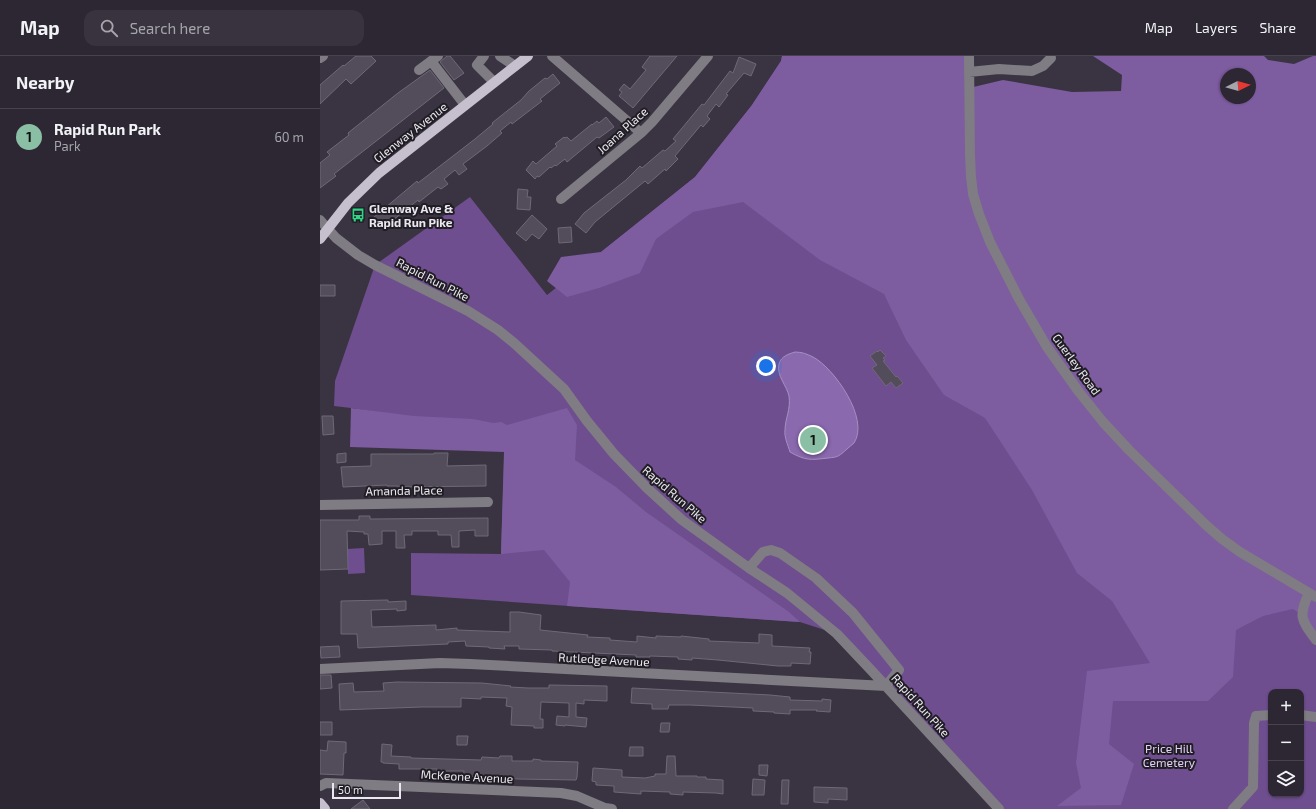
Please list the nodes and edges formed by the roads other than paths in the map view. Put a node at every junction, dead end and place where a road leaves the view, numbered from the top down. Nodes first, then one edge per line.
1 (323, 56) edge
2 (484, 56) edge
3 (500, 56) edge
4 (528, 56) edge
5 (552, 56) edge
6 (708, 56) edge
7 (969, 56) edge
8 (320, 58) edge
9 (435, 58) edge
10 (1051, 58) dead end
11 (515, 66) junction
12 (419, 70) dead end
13 (969, 72) junction
14 (494, 82) junction
15 (465, 105) junction
16 (642, 134) junction
17 (561, 199) dead end
18 (320, 220) edge
19 (328, 229) junction
20 (320, 239) edge
21 (488, 502) dead end
22 (320, 505) edge
23 (749, 568) junction
24 (1312, 595) edge
25 (1316, 640) edge
26 (320, 669) edge
27 (886, 686) junction
28 (1268, 715) edge
29 (1304, 715) edge
30 (1316, 717) edge
31 (320, 786) edge
32 (320, 803) edge
33 (325, 809) edge
34 (612, 809) edge
35 (999, 809) edge
36 (1233, 809) edge

1 - 8 street
2 - 14 street
3 - 11 street
4 - 11 main road, Glenway Avenue
5 - 16 street
6 - 16 street, Joana Place
7 - 13 street, Guerley Road
9 - 12 street
9 - 15 street
10 - 13 street
11 - 14 main road, Glenway Avenue
13 - 24 street, Guerley Road
14 - 15 main road, Glenway Avenue
15 - 19 main road, Glenway Avenue
16 - 17 street, Joana Place
18 - 19 street, Rapid Run Pike
19 - 20 main road, Glenway Avenue
19 - 23 street, Rapid Run Pike
21 - 22 street, Amanda Place
23 - 27 street, Rapid Run Pike
23 - 27 street
24 - 25 street
26 - 27 street, Rutledge Avenue
27 - 35 street, Rapid Run Pike
28 - 36 street
29 - 30 street
31 - 34 street, McKeone Avenue
32 - 33 main road

